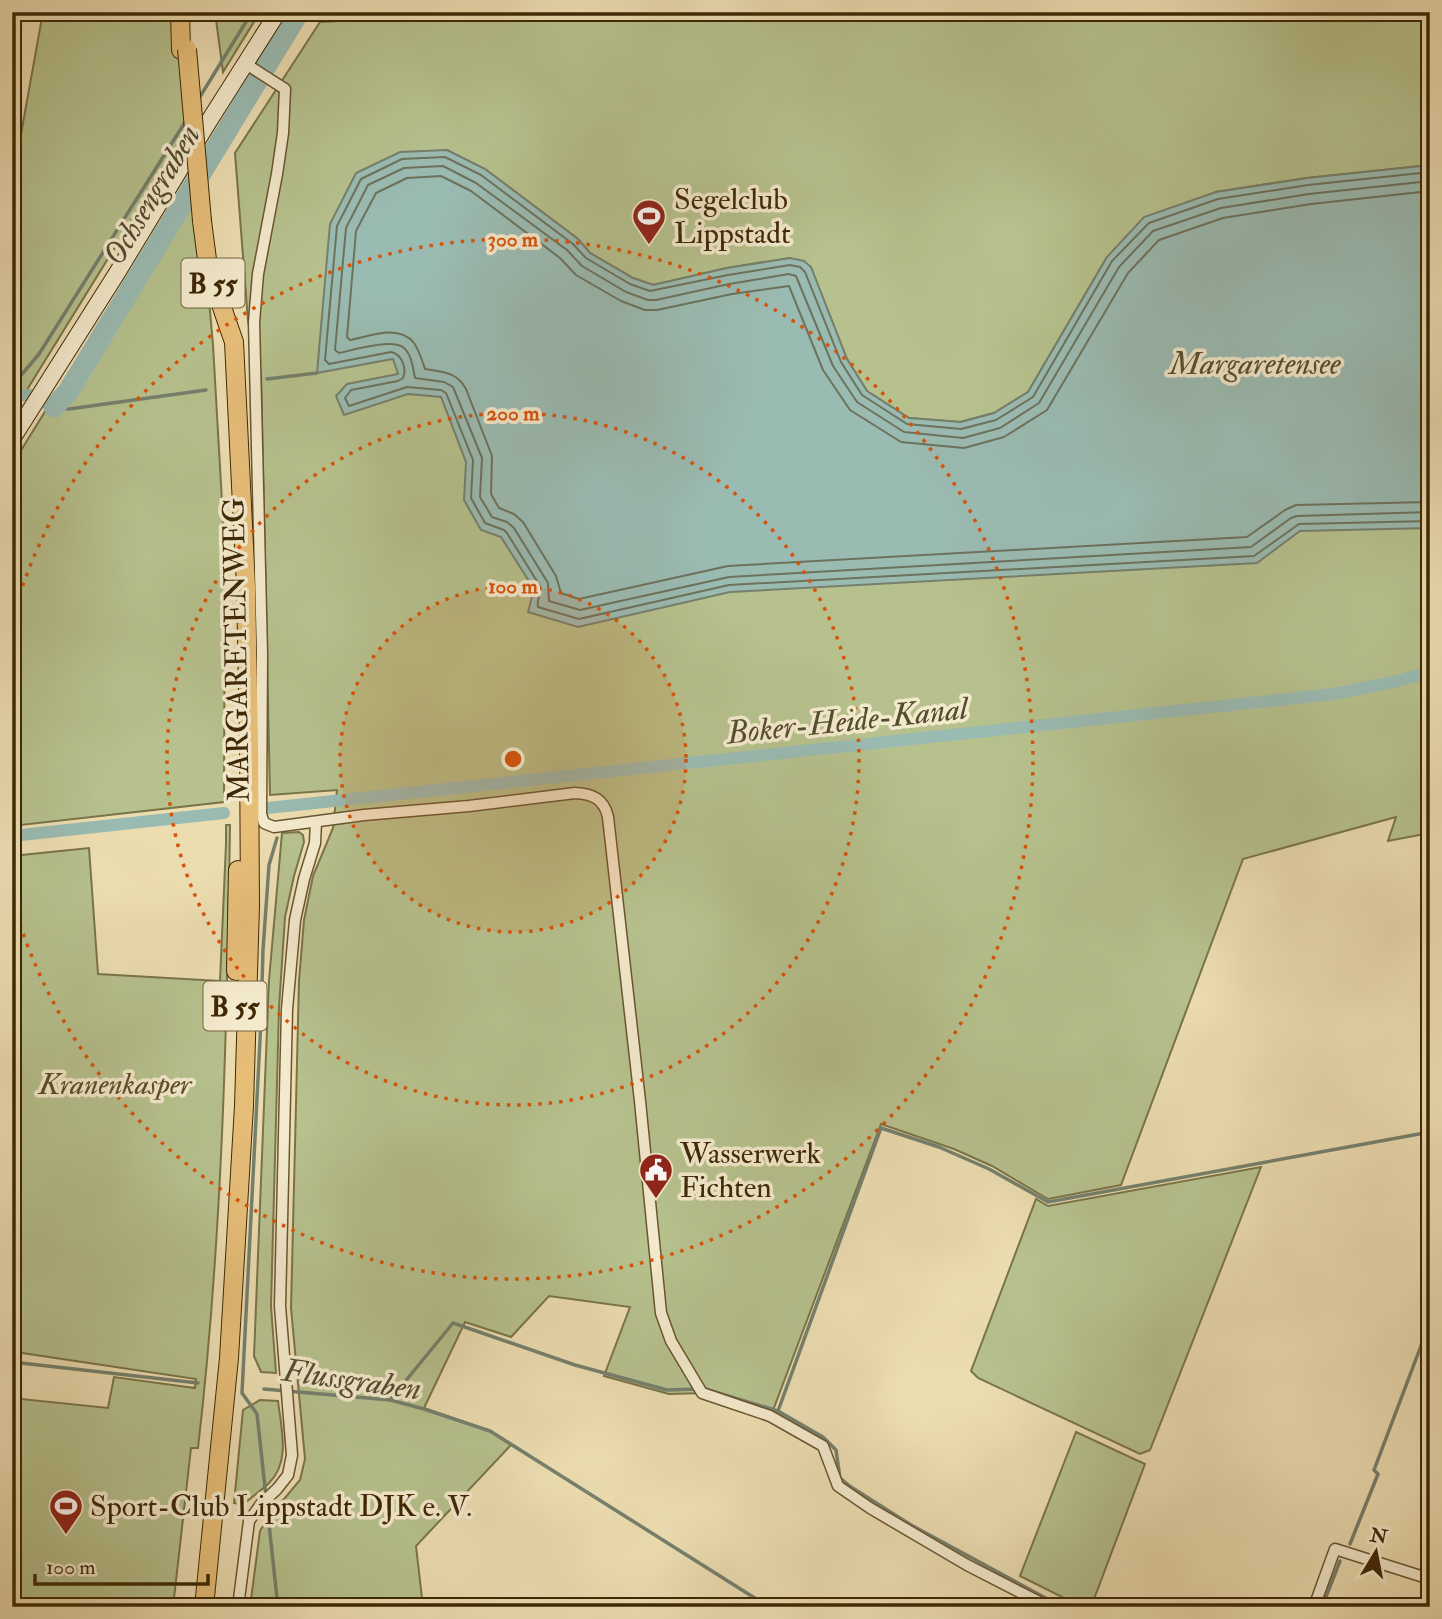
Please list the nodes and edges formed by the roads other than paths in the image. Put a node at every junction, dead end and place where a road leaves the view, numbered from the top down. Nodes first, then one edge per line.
1 (180, 12) edge
2 (187, 12) edge
3 (278, 12) edge
4 (184, 49) junction
5 (249, 65) junction
6 (199, 221) junction
7 (12, 439) edge
8 (316, 822) junction
9 (1430, 1579) edge
10 (192, 1607) edge
11 (204, 1607) edge
12 (238, 1607) edge
13 (1049, 1607) edge
14 (1314, 1607) edge

1 - 4 main road, B 55
2 - 4 main road, B 55
3 - 5 street
4 - 6 main road, B 55, bridge
5 - 7 street
5 - 8 street, MARGARETENWEG
6 - 10 main road, B 55
6 - 11 main road, B 55
8 - 12 street
8 - 13 street
9 - 14 street

